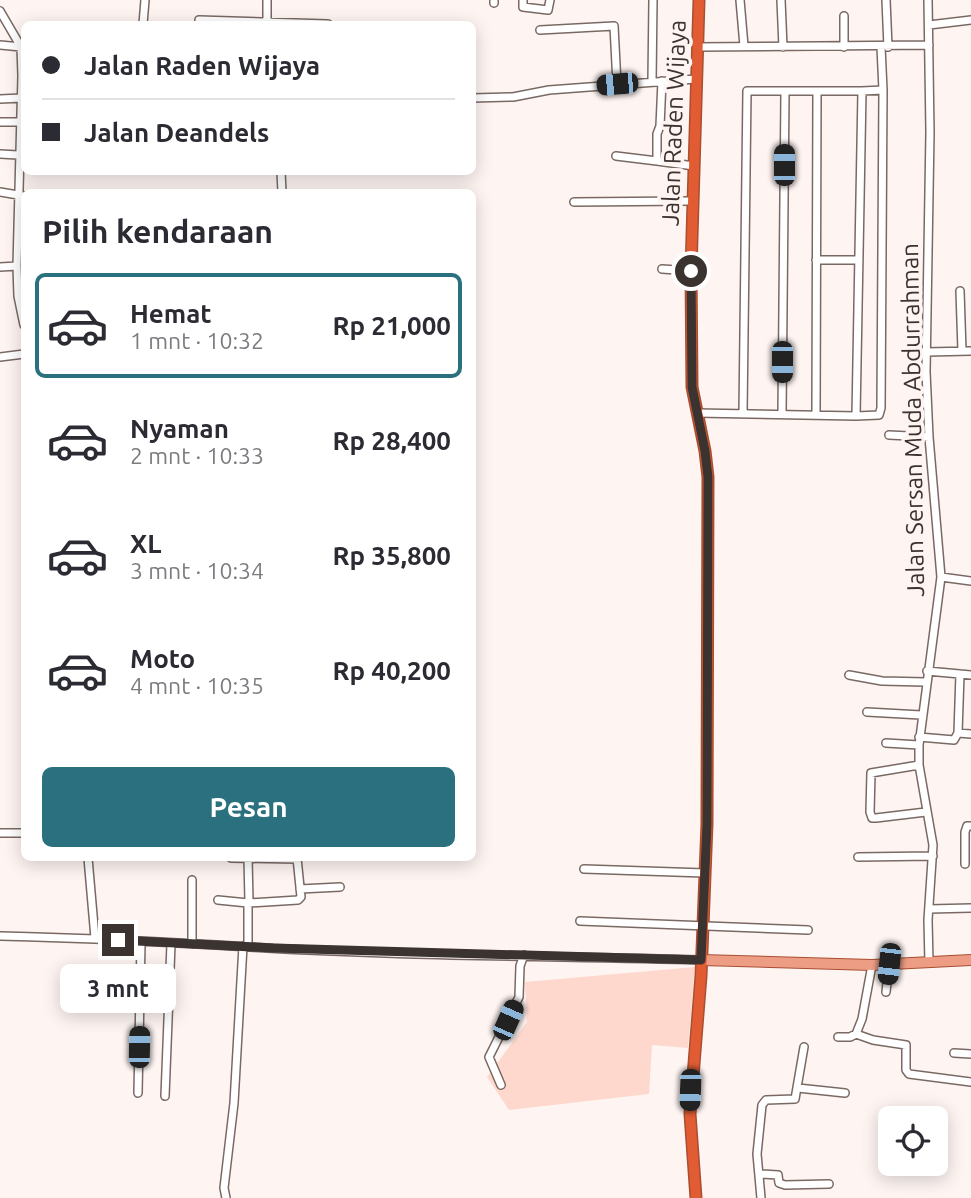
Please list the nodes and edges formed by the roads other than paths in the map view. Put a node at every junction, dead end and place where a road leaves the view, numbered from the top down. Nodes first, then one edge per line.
1 (145, 0) edge
2 (267, 0) edge
3 (523, 0) edge
4 (550, 0) edge
5 (653, 0) edge
6 (699, 0) edge
7 (740, 0) edge
8 (781, 0) edge
9 (886, 0) edge
10 (928, 0) edge
11 (0, 11) edge
12 (844, 16) dead end
13 (199, 20) dead end
14 (971, 20) edge
15 (143, 21) edge
16 (222, 21) edge
17 (267, 21) edge
18 (929, 25) junction
19 (540, 30) dead end
20 (0, 45) edge
21 (929, 45) junction
22 (744, 46) junction
23 (21, 47) joint
24 (698, 47) junction
25 (783, 47) junction
26 (844, 47) junction
27 (884, 47) junction
28 (696, 79) junction
29 (652, 81) junction
30 (662, 81) junction
31 (617, 84) junction
32 (883, 90) junction
33 (817, 91) junction
34 (862, 91) junction
35 (785, 92) junction
36 (476, 98) edge
37 (0, 99) edge
38 (21, 99) edge
39 (21, 121) joint
40 (0, 122) edge
41 (0, 154) edge
42 (19, 155) junction
43 (616, 156) dead end
44 (657, 162) junction
45 (21, 163) edge
46 (694, 166) junction
47 (0, 192) edge
48 (21, 196) edge
49 (692, 201) junction
50 (574, 202) dead end
51 (21, 210) edge
52 (816, 260) junction
53 (858, 260) junction
54 (17, 266) junction
55 (0, 267) edge
56 (662, 269) dead end
57 (691, 271) junction
58 (961, 291) dead end
59 (21, 307) edge
60 (967, 351) edge
61 (927, 352) junction
62 (21, 354) edge
63 (0, 357) edge
64 (696, 413) junction
65 (743, 413) junction
66 (782, 414) junction
67 (816, 414) junction
68 (856, 416) junction
69 (889, 435) dead end
70 (929, 437) junction
71 (941, 577) junction
72 (971, 581) edge
73 (927, 671) junction
74 (960, 674) junction
75 (849, 675) dead end
76 (971, 675) edge
77 (925, 681) junction
78 (867, 712) dead end
79 (921, 715) junction
80 (958, 733) junction
81 (971, 734) edge
82 (919, 741) junction
83 (886, 743) dead end
84 (919, 765) junction
85 (926, 812) junction
86 (971, 826) edge
87 (0, 833) edge
88 (21, 833) edge
89 (933, 856) junction
90 (858, 858) dead end
91 (88, 861) edge
92 (247, 861) edge
93 (297, 861) edge
94 (965, 864) dead end
95 (584, 869) dead end
96 (705, 873) junction
97 (192, 880) dead end
98 (340, 887) dead end
99 (300, 889) junction
100 (218, 900) dead end
101 (248, 902) junction
102 (971, 908) edge
103 (929, 909) junction
104 (580, 922) dead end
105 (702, 926) junction
106 (808, 930) dead end
107 (0, 936) edge
108 (95, 938) junction
109 (141, 943) junction
110 (172, 944) junction
111 (192, 944) junction
112 (245, 946) junction
113 (522, 955) junction
114 (701, 960) junction
115 (971, 960) edge
116 (929, 962) junction
117 (889, 964) junction
118 (872, 965) junction
119 (886, 992) dead end
120 (856, 1034) junction
121 (838, 1037) dead end
122 (804, 1047) dead end
123 (954, 1053) dead end
124 (971, 1054) edge
125 (971, 1082) edge
126 (501, 1085) dead end
127 (798, 1088) junction
128 (138, 1093) dead end
129 (845, 1093) dead end
130 (165, 1096) dead end
131 (760, 1174) junction
132 (829, 1184) dead end
133 (226, 1198) edge
134 (696, 1198) edge
135 (761, 1198) edge

1 - 15 street
2 - 17 street
3 - 4 street
5 - 29 street
6 - 24 highway, Jalan Raden Wijaya
7 - 22 street
8 - 25 street
9 - 27 street
10 - 18 street, Jalan Sersan Muda Abdurrahman
11 - 23 street
12 - 26 street
13 - 16 street
14 - 18 street
18 - 21 street, Jalan Sersan Muda Abdurrahman
19 - 31 street
20 - 23 street
21 - 27 street
21 - 61 street, Jalan Sersan Muda Abdurrahman
22 - 24 street
22 - 25 street
24 - 28 highway, Jalan Raden Wijaya
25 - 26 street
26 - 27 street
27 - 32 street
28 - 30 street
28 - 46 highway, Jalan Raden Wijaya
29 - 30 street
29 - 31 street
30 - 44 street
31 - 36 street
32 - 34 street
32 - 68 street
33 - 34 street
33 - 35 street
33 - 52 street
34 - 53 street
35 - 65 street
35 - 66 street
37 - 38 street
39 - 40 street
39 - 42 street
41 - 42 street
42 - 45 street
43 - 44 street
44 - 46 street
46 - 49 highway, Jalan Raden Wijaya
47 - 48 street
49 - 50 street
49 - 57 highway, Jalan Raden Wijaya
51 - 54 street
52 - 53 street
52 - 67 street
53 - 68 street
54 - 55 street
54 - 59 street
56 - 57 street
57 - 64 highway, Jalan Raden Wijaya
58 - 60 street
60 - 61 street
61 - 70 street, Jalan Sersan Muda Abdurrahman
62 - 63 street
64 - 65 street
64 - 96 highway, Jalan Raden Wijaya
65 - 66 street
66 - 67 street
67 - 68 street
69 - 70 street
70 - 71 street, Jalan Sersan Muda Abdurrahman
71 - 72 street
71 - 73 street, Jalan Sersan Muda Abdurrahman
73 - 74 street
73 - 77 street, Jalan Sersan Muda Abdurrahman
74 - 76 street
74 - 80 street
75 - 77 street
77 - 79 street, Jalan Sersan Muda Abdurrahman
78 - 79 street
79 - 82 street, Jalan Sersan Muda Abdurrahman
80 - 81 street
80 - 82 street
82 - 83 street
82 - 84 street, Jalan Sersan Muda Abdurrahman
84 - 85 street, Jalan Sersan Muda Abdurrahman
84 - 85 street
85 - 89 street, Jalan Sersan Muda Abdurrahman
86 - 94 street
87 - 88 street
89 - 90 street
89 - 103 street, Jalan Sersan Muda Abdurrahman
91 - 108 street
92 - 101 street
93 - 99 street
95 - 96 street
96 - 105 highway, Jalan Raden Wijaya
97 - 111 street
98 - 99 street
99 - 101 street
100 - 101 street
101 - 112 street
102 - 103 street
103 - 116 street, Jalan Sersan Muda Abdurrahman
104 - 105 street
105 - 106 street
105 - 114 highway, Jalan Raden Wijaya
107 - 108 street
108 - 109 street
109 - 110 street
109 - 128 street
110 - 111 street
110 - 130 street
111 - 112 street
112 - 113 street
112 - 133 street
113 - 114 street
113 - 126 street
114 - 118 main road
114 - 134 highway, Jalan Raden Wijaya
115 - 116 main road
116 - 117 main road
117 - 118 main road
117 - 119 street
118 - 120 street
120 - 121 street
120 - 125 street
122 - 127 street
123 - 124 street
127 - 129 street
127 - 131 street
131 - 132 street
131 - 135 street

